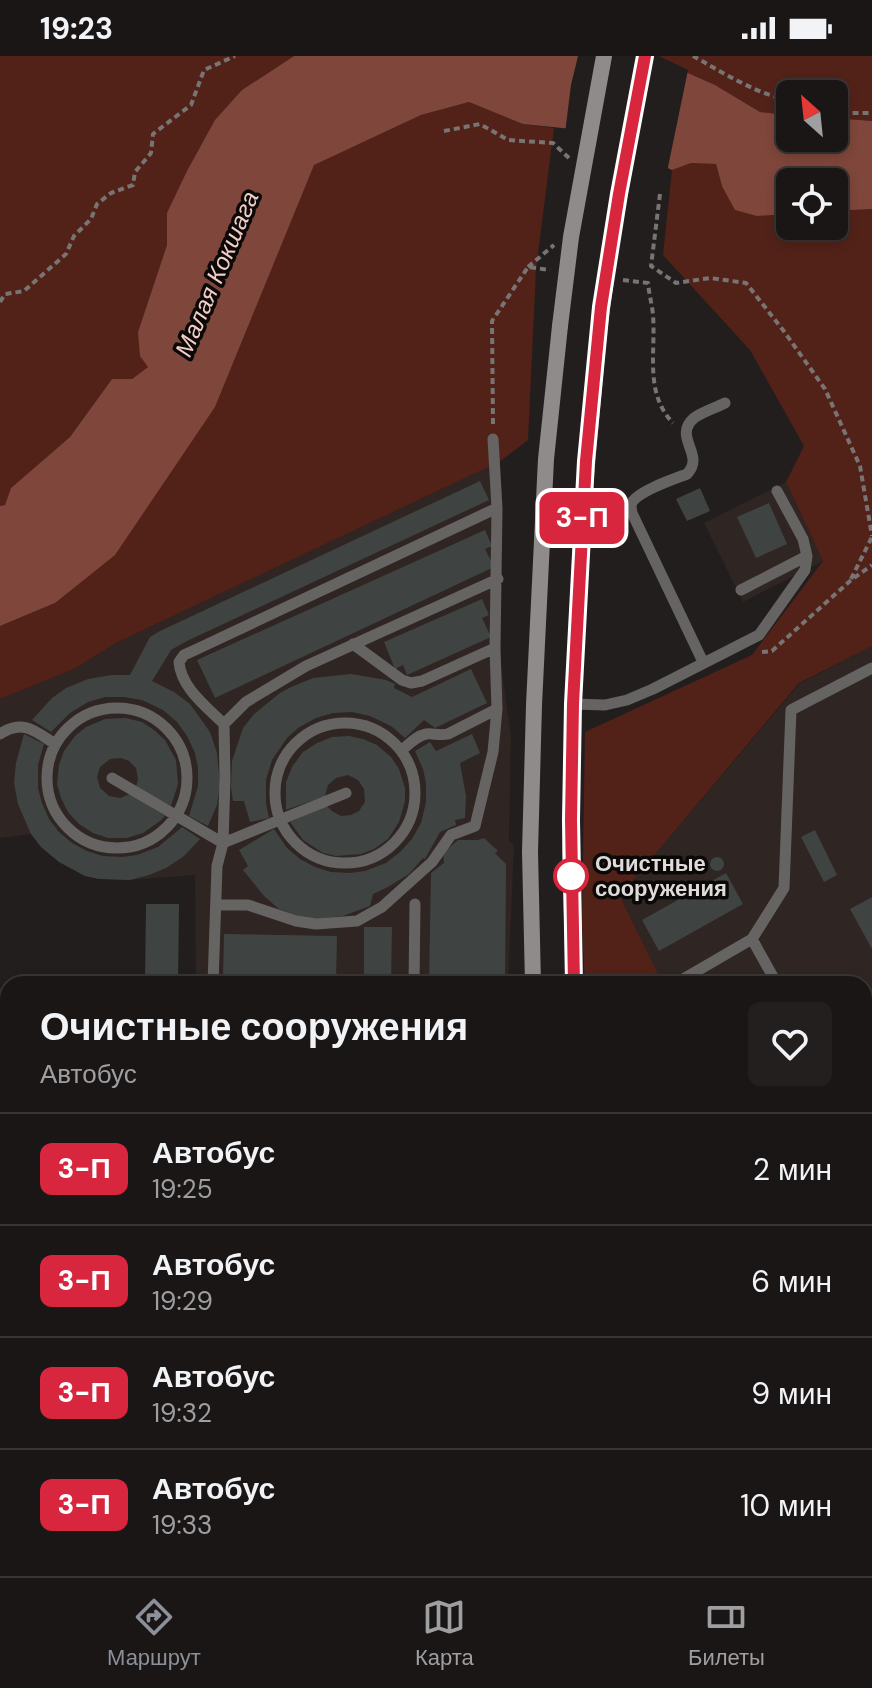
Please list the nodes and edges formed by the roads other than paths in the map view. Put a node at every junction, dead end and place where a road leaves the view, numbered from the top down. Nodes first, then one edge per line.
1 (604, 56) edge
2 (645, 56) edge
3 (725, 403) dead end
4 (493, 439) dead end
5 (777, 491) dead end
6 (497, 508) junction
7 (807, 556) junction
8 (498, 579) junction
9 (741, 590) dead end
10 (353, 644) junction
11 (495, 648) junction
12 (703, 662) junction
13 (872, 668) edge
14 (573, 704) junction
15 (497, 709) junction
16 (224, 724) junction
17 (0, 734) edge
18 (55, 744) junction
19 (401, 751) junction
20 (112, 778) dead end
21 (346, 793) dead end
22 (176, 815) junction
23 (280, 820) junction
24 (223, 843) junction
25 (415, 904) dead end
26 (216, 905) junction
27 (752, 939) junction
28 (213, 976) edge
29 (414, 976) edge
30 (533, 976) edge
31 (574, 976) edge
32 (688, 976) edge
33 (773, 976) edge

1 - 30 main road, bridge
2 - 14 main road, bridge
3 - 12 lane
4 - 6 lane
5 - 7 lane
6 - 8 lane
6 - 16 lane
7 - 9 lane
7 - 12 lane
8 - 10 lane
8 - 11 lane
10 - 11 lane
10 - 16 lane
11 - 15 lane
12 - 14 lane
13 - 27 lane
14 - 31 main road
15 - 19 lane
15 - 26 lane
16 - 24 lane
17 - 18 lane
18 - 22 lane
18 - 22 lane
19 - 23 lane
19 - 23 lane
20 - 22 lane
21 - 23 lane
22 - 24 lane
23 - 24 lane
24 - 26 lane
25 - 29 lane
26 - 28 lane
27 - 32 lane
27 - 33 lane

